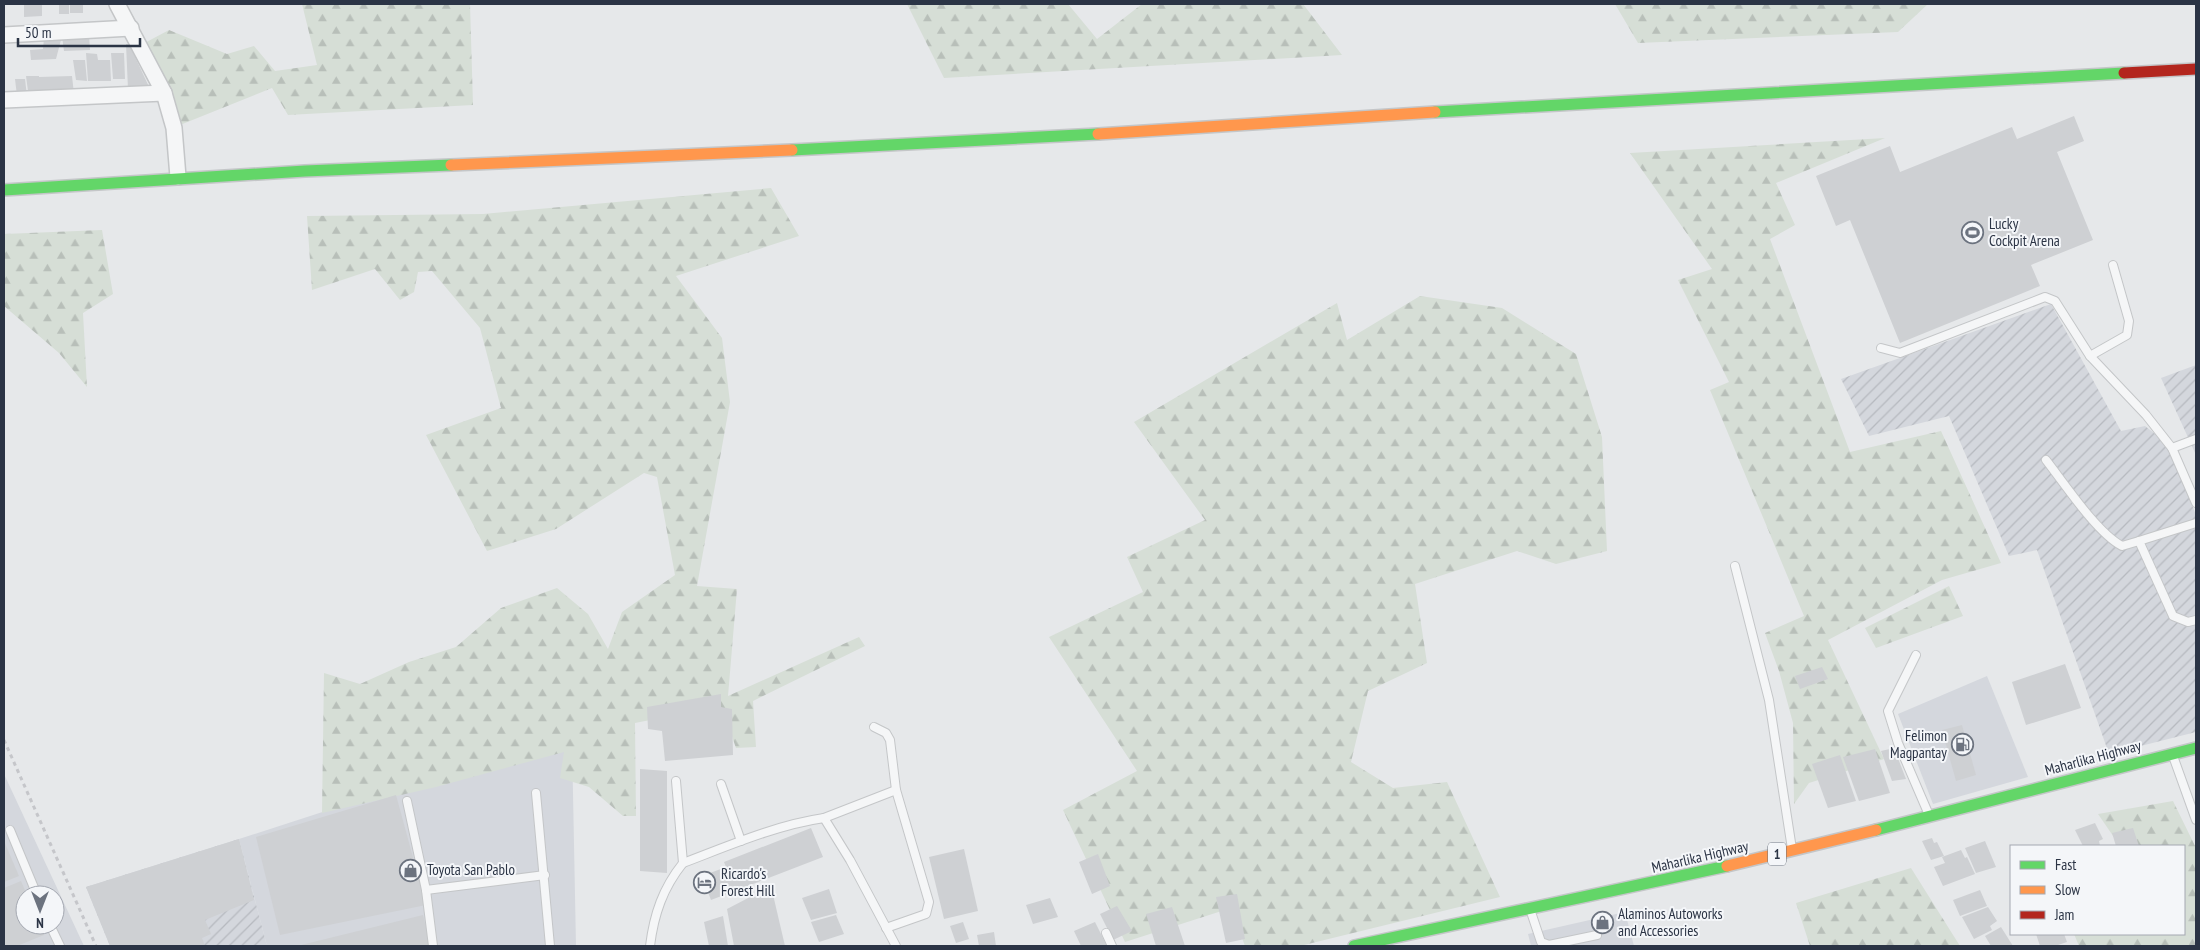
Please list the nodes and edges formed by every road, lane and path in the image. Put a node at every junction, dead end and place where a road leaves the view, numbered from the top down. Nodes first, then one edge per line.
1 (117, 4) edge
2 (130, 28) junction
3 (4, 35) edge
4 (2196, 69) edge
5 (164, 93) junction
6 (4, 100) edge
7 (178, 177) junction
8 (4, 190) edge
9 (2113, 266) dead end
10 (1882, 348) dead end
11 (2090, 356) junction
12 (2196, 439) edge
13 (2172, 448) junction
14 (2046, 460) dead end
15 (2196, 503) edge
16 (2196, 523) edge
17 (2139, 541) junction
18 (1735, 566) dead end
19 (2196, 620) edge
20 (1916, 655) dead end
21 (874, 727) dead end
22 (4, 740) edge
23 (2196, 748) edge
24 (2172, 753) junction
25 (676, 781) dead end
26 (721, 784) dead end
27 (896, 790) junction
28 (536, 793) dead end
29 (407, 801) dead end
30 (1930, 817) junction
31 (824, 818) junction
32 (2196, 820) edge
33 (10, 830) dead end
34 (741, 841) junction
35 (1792, 851) junction
36 (683, 863) junction
37 (545, 875) junction
38 (34, 885) edge
39 (426, 890) junction
40 (1529, 908) junction
41 (886, 928) junction
42 (1106, 934) dead end
43 (1596, 935) dead end
44 (96, 946) edge
45 (433, 946) edge
46 (550, 946) edge
47 (650, 946) edge
48 (896, 946) edge
49 (1112, 946) edge
50 (1354, 946) edge

1 - 2 street
2 - 3 street
2 - 5 street
4 - 7 street
5 - 6 street
5 - 7 street
7 - 8 street
9 - 11 lane
10 - 11 lane
11 - 13 lane
12 - 13 lane
13 - 15 lane
14 - 17 lane
16 - 17 lane
17 - 19 lane
18 - 35 lane
20 - 30 lane
21 - 27 lane
22 - 44 path
23 - 24 street, Maharlika Highway / 1
24 - 30 street, Maharlika Highway / 1
24 - 32 lane
25 - 36 lane
26 - 34 lane
27 - 31 lane
27 - 41 lane
28 - 37 lane
29 - 39 lane
30 - 35 street, Maharlika Highway / 1
31 - 34 lane
31 - 41 lane
33 - 38 lane
34 - 36 lane
35 - 40 street, Maharlika Highway / 1
36 - 47 lane
37 - 39 lane
37 - 46 lane
39 - 45 lane
40 - 43 lane
40 - 50 street, Maharlika Highway / 1
41 - 48 lane
42 - 49 lane

